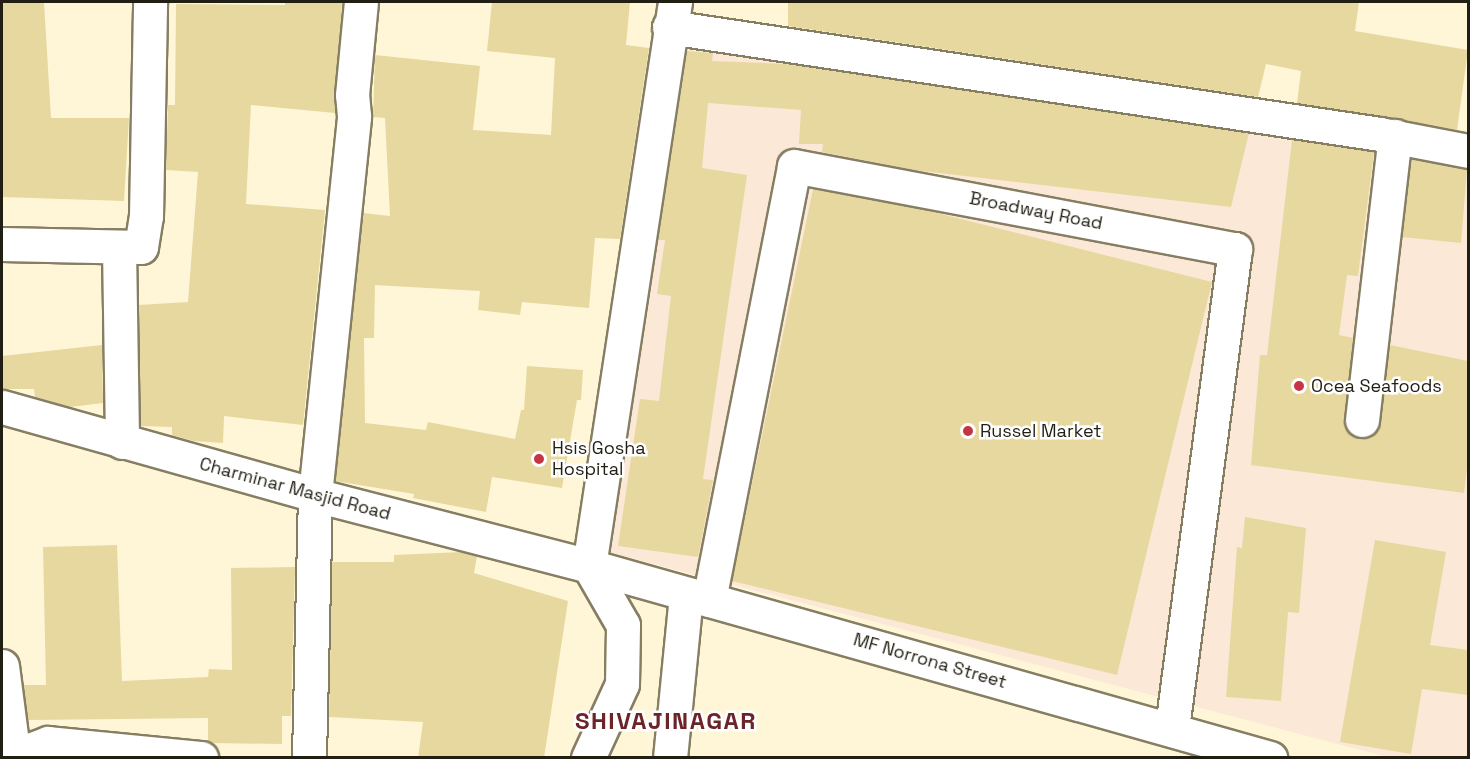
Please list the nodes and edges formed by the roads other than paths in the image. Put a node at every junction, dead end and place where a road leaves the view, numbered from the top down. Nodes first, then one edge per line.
1 (150, 2) edge
2 (361, 2) edge
3 (672, 14) edge
4 (1395, 136) junction
5 (1468, 151) edge
6 (2, 244) edge
7 (119, 247) junction
8 (2, 407) edge
9 (1362, 420) dead end
10 (122, 442) junction
11 (315, 495) junction
12 (589, 566) junction
13 (698, 597) junction
14 (2, 666) edge
15 (1172, 730) junction
16 (12, 756) edge
17 (201, 758) edge
18 (309, 758) edge
19 (588, 758) edge
20 (670, 758) edge
21 (1270, 758) edge

1 - 7 street
2 - 11 street
3 - 4 street
3 - 12 street
4 - 5 street
4 - 9 street
6 - 7 street
7 - 10 street
8 - 10 street, Charminar Masjid Road
10 - 11 street, Charminar Masjid Road
11 - 12 street, Charminar Masjid Road
11 - 18 street
12 - 13 street, MF Norrona Street
12 - 19 street
13 - 15 street, MF Norrona Street
13 - 15 street, Broadway Road
13 - 20 street
14 - 16 street
15 - 21 street, MF Norrona Street
16 - 17 street

